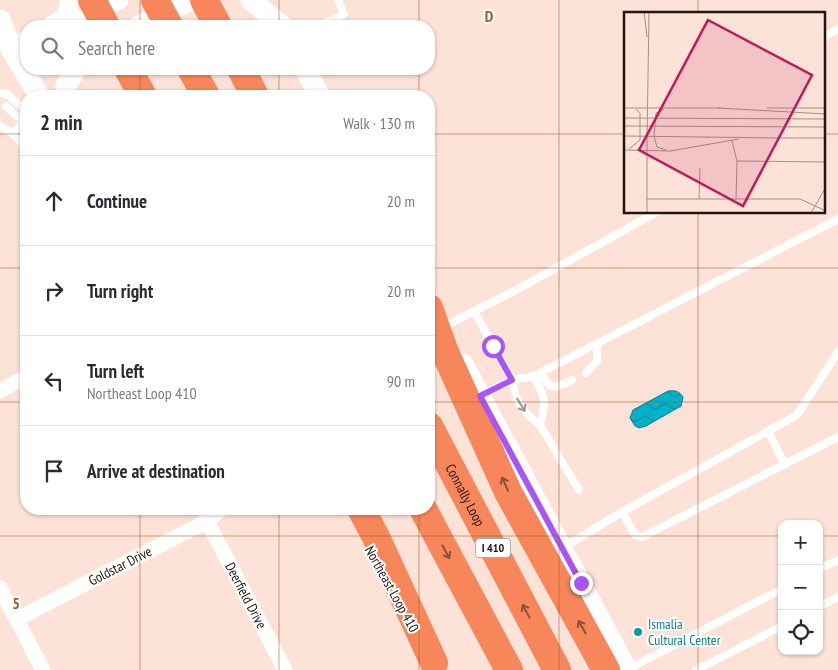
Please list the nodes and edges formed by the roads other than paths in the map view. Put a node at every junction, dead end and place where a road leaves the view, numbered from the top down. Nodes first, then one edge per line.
1 (92, 0) edge
2 (119, 0) edge
3 (155, 0) edge
4 (191, 0) edge
5 (204, 0) edge
6 (251, 0) edge
7 (268, 0) edge
8 (338, 0) edge
9 (62, 15) edge
10 (0, 20) edge
11 (77, 20) edge
12 (82, 20) edge
13 (103, 20) edge
14 (151, 20) edge
15 (166, 20) edge
16 (215, 20) edge
17 (275, 20) edge
18 (279, 20) edge
19 (332, 20) edge
20 (838, 29) edge
21 (826, 36) edge
22 (12, 48) edge
23 (20, 62) edge
24 (27, 75) edge
25 (72, 75) edge
26 (131, 75) edge
27 (194, 75) edge
28 (244, 75) edge
29 (309, 75) edge
30 (36, 90) edge
31 (66, 90) edge
32 (140, 90) edge
33 (203, 90) edge
34 (252, 90) edge
35 (317, 90) edge
36 (0, 93) edge
37 (20, 106) edge
38 (5, 110) dead end
39 (20, 118) edge
40 (0, 126) edge
41 (20, 126) edge
42 (12, 133) junction
43 (20, 142) edge
44 (653, 214) edge
45 (838, 219) edge
46 (474, 312) junction
47 (436, 317) edge
48 (597, 344) junction
49 (837, 355) edge
50 (586, 373) dead end
51 (537, 375) junction
52 (20, 380) edge
53 (512, 380) junction
54 (572, 380) dead end
55 (0, 391) edge
56 (480, 396) junction
57 (540, 425) junction
58 (768, 431) junction
59 (435, 437) edge
60 (838, 437) edge
61 (785, 465) junction
62 (579, 490) dead end
63 (622, 512) junction
64 (214, 515) edge
65 (350, 515) edge
66 (364, 515) edge
67 (426, 515) edge
68 (207, 521) junction
69 (562, 548) junction
70 (838, 560) edge
71 (823, 567) edge
72 (0, 588) edge
73 (778, 591) edge
74 (838, 597) edge
75 (823, 605) edge
76 (17, 619) junction
77 (778, 628) edge
78 (436, 666) edge
79 (43, 670) edge
80 (285, 670) edge
81 (509, 670) edge
82 (557, 670) edge
83 (606, 670) edge
84 (627, 670) edge
85 (696, 670) edge

1 - 13 highway
2 - 12 street
3 - 15 highway
4 - 14 main road
5 - 16 highway
6 - 17 main road
7 - 18 main road
8 - 19 lane
9 - 11 street
10 - 22 main road
20 - 21 lane
22 - 23 main road
24 - 30 main road
25 - 31 main road
26 - 32 highway
27 - 33 highway
28 - 34 highway
29 - 35 main road
36 - 37 lane
38 - 39 lane
40 - 42 lane
41 - 42 lane
42 - 43 lane
44 - 46 lane
45 - 48 lane
46 - 47 lane
46 - 53 lane
47 - 56 main road
83 -> 47 highway
48 - 50 lane
48 - 51 lane
49 - 58 lane
51 - 53 lane
51 - 54 lane
51 - 57 lane
52 - 55 street
53 - 56 lane
53 -> 57 lane
56 - 69 main road
57 - 62 lane
58 - 61 lane
58 - 63 lane
82 -> 59 highway, Connally Loop / I 410
60 - 61 lane
61 - 63 lane
63 - 69 lane
64 - 68 street, Goldstar Drive
65 - 78 main road, Northeast Loop 410
66 - 78 highway
67 -> 81 highway
68 - 76 street, Goldstar Drive
68 - 80 street, Deerfield Drive
69 - 84 main road
70 - 71 lane
72 - 76 street
73 - 84 lane
74 - 75 lane
76 - 79 street
77 - 85 lane

